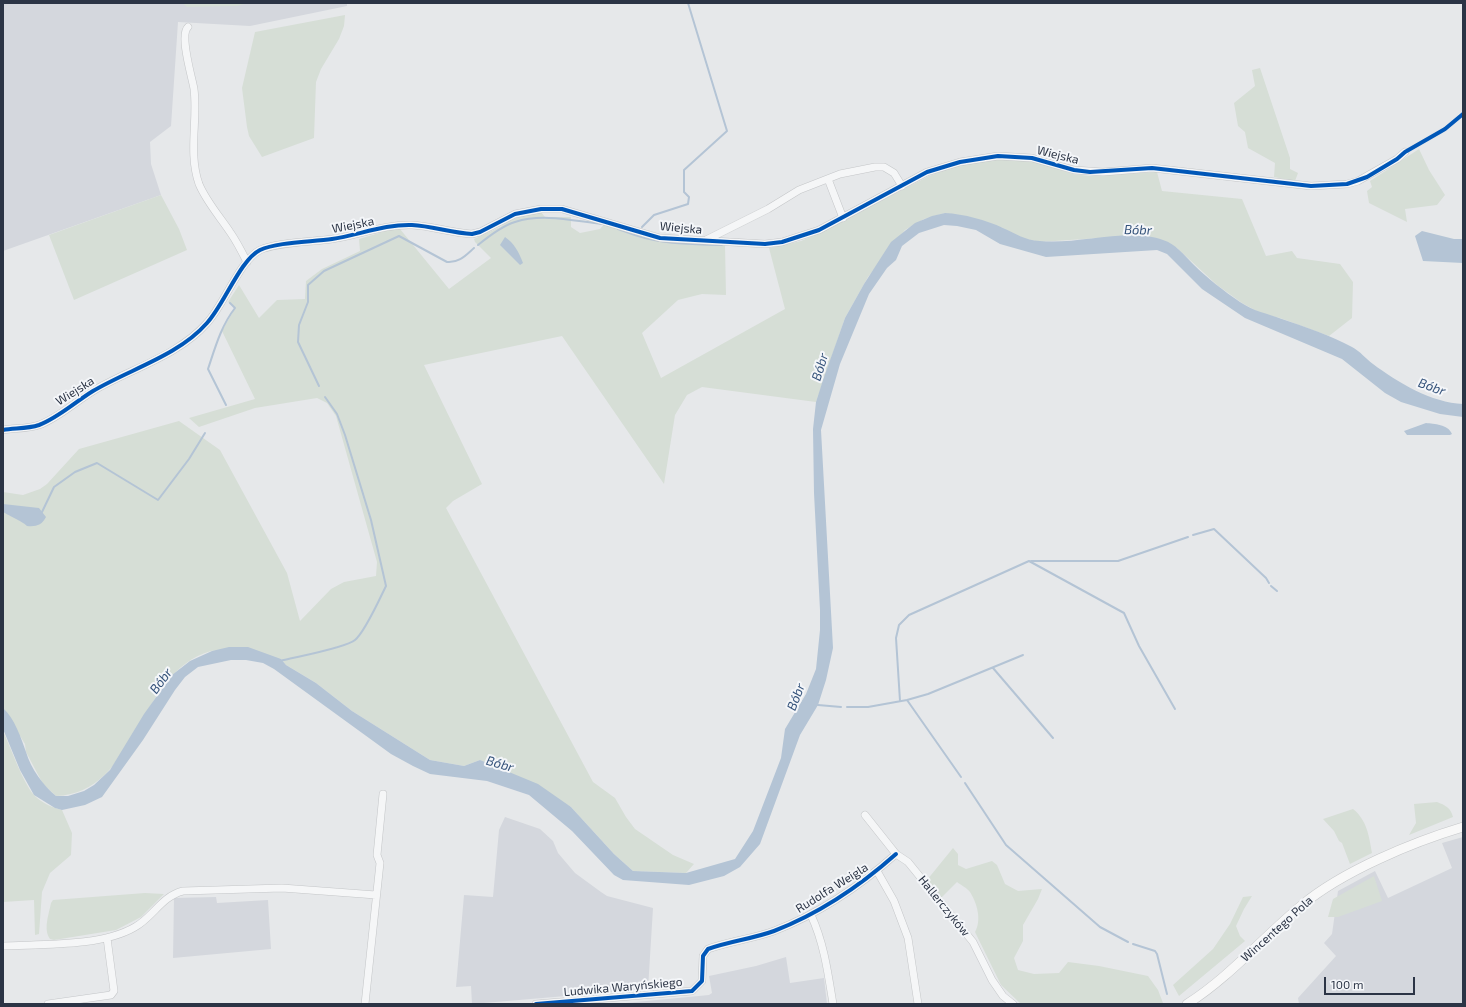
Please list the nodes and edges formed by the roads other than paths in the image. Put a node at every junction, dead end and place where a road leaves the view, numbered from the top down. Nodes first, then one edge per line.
1 (188, 27) dead end
2 (1406, 152) dead end
3 (828, 179) junction
4 (902, 186) junction
5 (843, 218) junction
6 (706, 240) junction
7 (247, 262) junction
8 (3, 430) edge
9 (382, 794) dead end
10 (865, 815) dead end
11 (1463, 827) edge
12 (896, 854) junction
13 (877, 871) junction
14 (376, 895) junction
15 (811, 915) junction
16 (107, 938) junction
17 (3, 946) edge
18 (705, 952) joint
19 (48, 1004) edge
20 (365, 1004) edge
21 (536, 1004) edge
22 (832, 1004) edge
23 (918, 1004) edge
24 (1012, 1004) edge
25 (1187, 1004) edge

1 - 7 street
2 - 4 street, Wiejska
3 - 4 street, Wiejska
3 - 5 street
3 - 6 street, Wiejska
4 - 5 street, Wiejska
5 - 6 street, Wiejska
6 - 7 street, Wiejska
7 - 8 street, Wiejska
9 - 14 street
10 - 12 street, Hallerczyków
11 - 25 main road, Wincentego Pola
12 - 13 street, Rudolfa Weigla
12 - 24 street, Hallerczyków
13 - 15 street, Rudolfa Weigla
13 - 23 street
14 - 16 street
14 - 20 street
15 - 18 street, Rudolfa Weigla
15 - 22 street
16 - 17 street
16 - 19 street
18 - 21 street, Ludwika Waryńskiego

